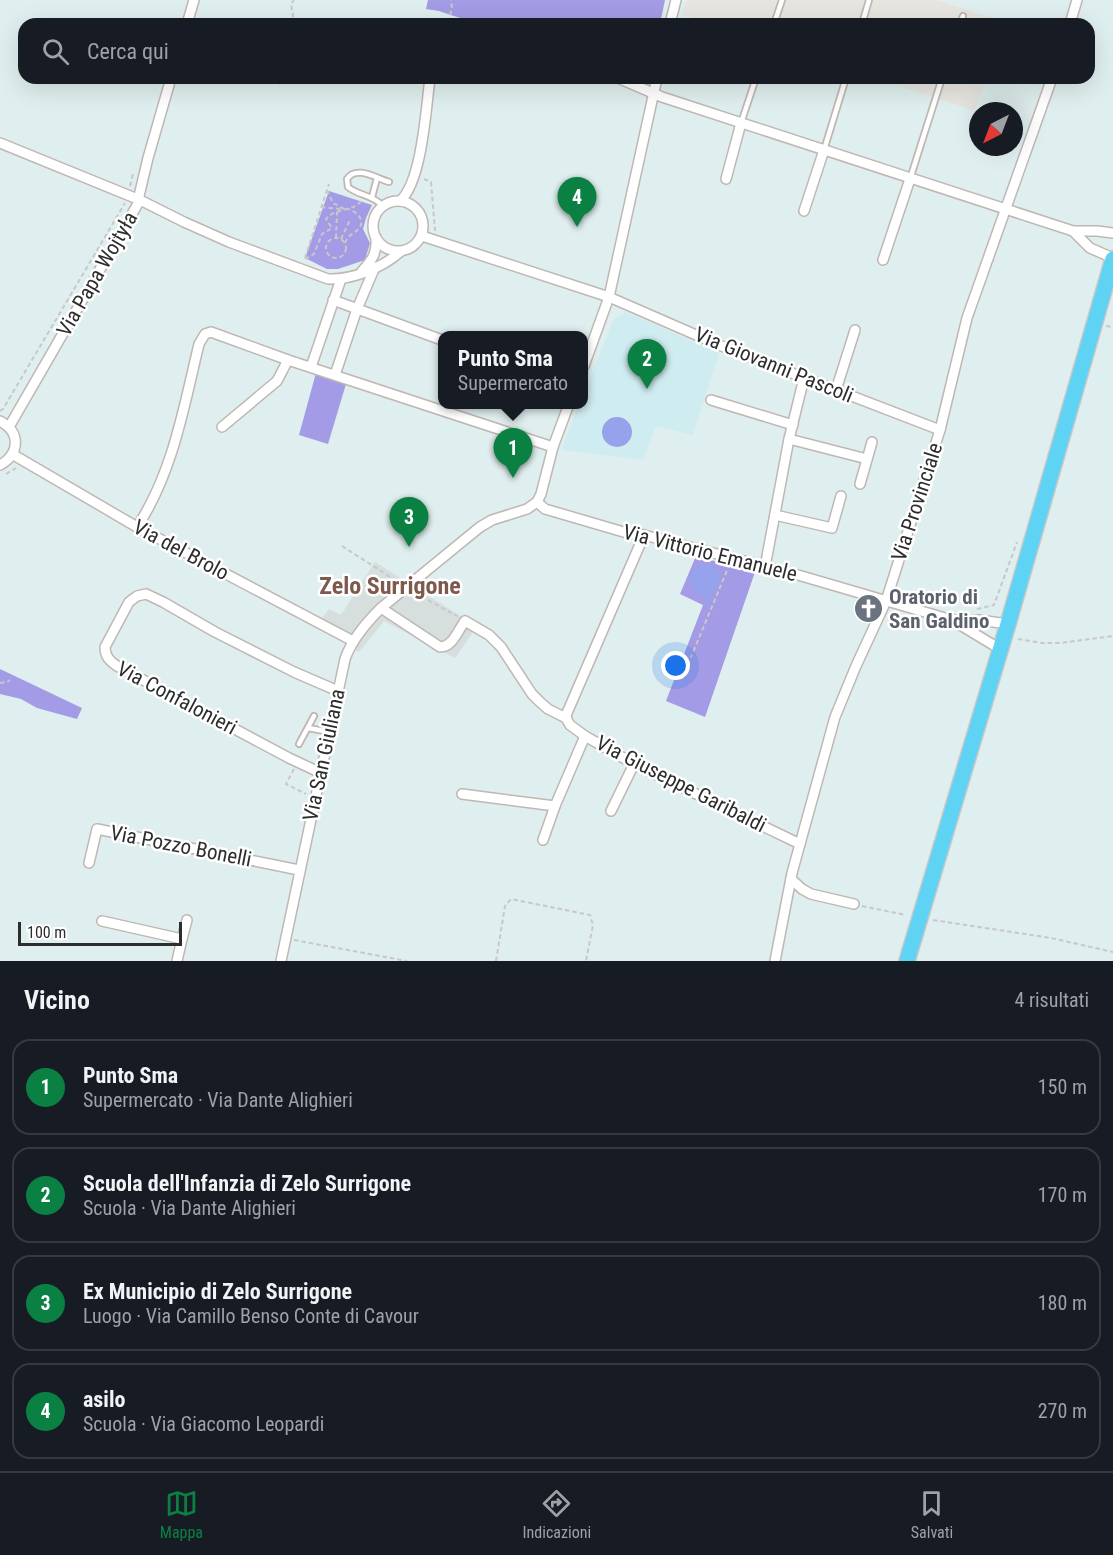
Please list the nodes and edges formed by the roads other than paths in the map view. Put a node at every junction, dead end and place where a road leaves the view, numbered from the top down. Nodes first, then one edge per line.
1 (194, 0) edge
2 (676, 0) edge
3 (782, 0) edge
4 (869, 0) edge
5 (1077, 0) edge
6 (189, 18) edge
7 (672, 18) edge
8 (776, 18) edge
9 (864, 18) edge
10 (1072, 18) edge
11 (169, 84) edge
12 (429, 84) edge
13 (634, 84) edge
14 (656, 84) edge
15 (754, 84) edge
16 (844, 84) edge
17 (940, 84) edge
18 (1050, 84) edge
19 (654, 93) junction
20 (741, 123) junction
21 (0, 143) edge
22 (824, 150) junction
23 (377, 178) junction
24 (726, 179) dead end
25 (910, 179) junction
26 (389, 182) dead end
27 (372, 197) junction
28 (140, 200) junction
29 (400, 201) junction
30 (383, 206) junction
31 (1006, 210) junction
32 (804, 211) dead end
33 (1073, 231) junction
34 (1113, 233) edge
35 (422, 236) junction
36 (376, 238) junction
37 (400, 252) junction
38 (1113, 259) edge
39 (883, 260) dead end
40 (375, 267) junction
41 (358, 274) junction
42 (340, 279) junction
43 (363, 294) junction
44 (609, 297) junction
45 (333, 300) junction
46 (357, 309) junction
47 (855, 330) dead end
48 (438, 339) edge
49 (588, 355) edge
50 (288, 360) junction
51 (311, 367) junction
52 (335, 375) junction
53 (804, 378) junction
54 (836, 390) junction
55 (711, 400) dead end
56 (567, 409) edge
57 (4, 424) edge
58 (793, 425) junction
59 (222, 428) dead end
60 (940, 430) junction
61 (789, 440) junction
62 (872, 442) dead end
63 (553, 447) junction
64 (12, 454) junction
65 (867, 459) junction
66 (0, 465) edge
67 (860, 484) dead end
68 (841, 496) dead end
69 (537, 502) junction
70 (775, 515) junction
71 (137, 527) junction
72 (644, 535) junction
73 (765, 567) junction
74 (886, 601) junction
75 (381, 608) junction
76 (952, 620) junction
77 (1004, 636) junction
78 (353, 641) junction
79 (338, 691) junction
80 (314, 716) dead end
81 (566, 718) junction
82 (308, 728) junction
83 (330, 732) junction
84 (585, 736) junction
85 (299, 744) dead end
86 (634, 764) junction
87 (321, 772) junction
88 (462, 794) dead end
89 (555, 806) junction
90 (611, 811) dead end
91 (543, 840) dead end
92 (800, 844) junction
93 (89, 862) dead end
94 (299, 870) junction
95 (791, 879) junction
96 (854, 904) road end
97 (187, 920) dead end
98 (102, 921) dead end
99 (182, 939) junction
100 (177, 961) edge
101 (281, 961) edge
102 (775, 961) edge
103 (907, 961) edge

1 - 6 street
2 - 7 street
3 - 8 lane
4 - 9 lane
5 - 10 street
11 - 28 street, Via Papa Wojtyła
12 - 29 street
13 - 19 street
14 - 19 street
15 - 20 lane
16 - 22 lane
17 - 25 lane
18 - 31 street, Via Provinciale
19 - 20 street
19 - 44 street
20 - 22 street
20 - 24 street
21 - 28 street
22 - 25 street
22 - 32 street
23 - 26 lane
23 - 27 lane
23 - 27 lane
25 - 31 street
25 - 39 street
27 - 30 lane
28 - 42 street
28 - 57 street, Via Papa Wojtyła
29 - 30 street
29 - 35 street
30 - 36 street
31 - 33 street
31 - 60 street, Via Provinciale
33 - 34 street
33 - 38 street
35 - 37 street
35 - 44 street, Via Giovanni Pascoli
36 - 37 street
36 - 41 street
37 - 40 street
38 - 77 main road
40 - 41 street
40 - 43 street
41 - 42 street
41 - 43 street
42 - 45 street
43 - 46 street
44 - 49 street
44 - 53 street, Via Giovanni Pascoli
45 - 46 street
45 - 51 street
46 - 48 street
46 - 52 street
47 - 54 street
50 - 51 street
50 - 59 street
50 - 71 street
51 - 52 street
52 - 63 street
53 - 54 street, Via Giovanni Pascoli
53 - 58 street
54 - 60 street, Via Giovanni Pascoli
55 - 58 street
56 - 63 street
57 - 64 street
58 - 61 street
60 - 74 street, Via Provinciale
61 - 65 street
61 - 70 street
62 - 65 street
63 - 69 street
64 - 66 street
64 - 71 street, Via del Brolo
65 - 67 street
68 - 70 street
69 - 72 street, Via Vittorio Emanuele
69 - 75 street, Via San Giuliana
70 - 73 street
71 - 78 street, Via del Brolo
72 - 73 street, Via Vittorio Emanuele
72 - 81 street
73 - 74 street, Via Vittorio Emanuele
74 - 76 street, Via Vittorio Emanuele
74 - 92 street, Via Provinciale
75 - 78 street, Via San Giuliana
75 - 81 street, Via Giuseppe Garibaldi
76 - 77 street
76 - 77 street
77 - 103 main road
78 - 79 street, Via San Giuliana
79 - 83 street, Via San Giuliana
79 - 87 street, Via Confalonieri
80 - 82 lane
81 - 84 street, Via Giuseppe Garibaldi
82 - 83 lane
82 - 85 lane
83 - 87 street, Via San Giuliana
84 - 86 street, Via Giuseppe Garibaldi
84 - 89 street
86 - 90 street
86 - 92 street, Via Giuseppe Garibaldi
87 - 94 street, Via San Giuliana
88 - 89 street
89 - 91 street
92 - 95 street, Via Provinciale
93 - 94 street, Via Pozzo Bonelli
94 - 101 street, Via San Giuliana
95 - 96 street
95 - 102 street, Via Provinciale
97 - 99 street
98 - 99 street
99 - 100 street

